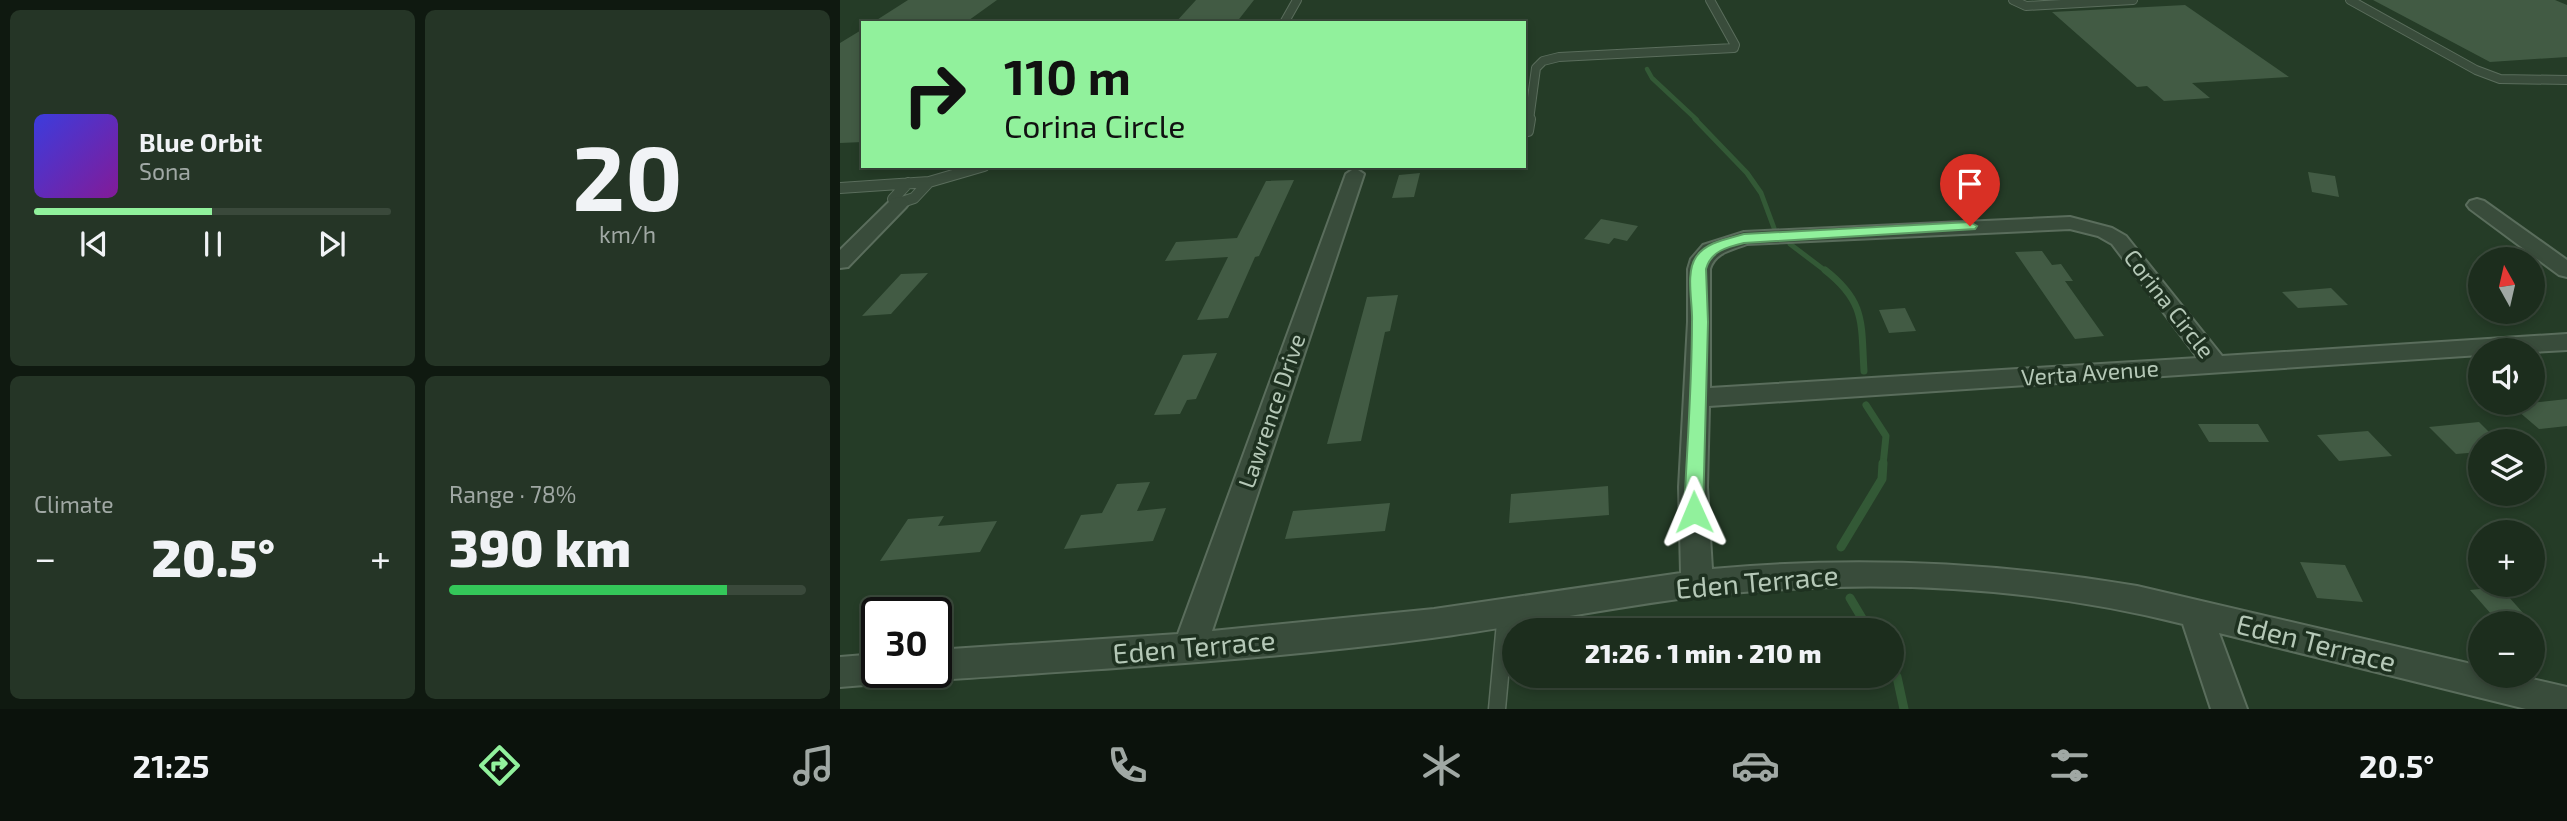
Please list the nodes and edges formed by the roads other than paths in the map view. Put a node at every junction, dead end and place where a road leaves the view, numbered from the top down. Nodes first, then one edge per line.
1 (1297, 0) edge
2 (1710, 0) edge
3 (2013, 0) edge
4 (2133, 0) edge
5 (2350, 0) edge
6 (1285, 21) edge
7 (2567, 80) edge
8 (1526, 132) edge
9 (977, 168) edge
10 (1354, 174) dead end
11 (929, 182) junction
12 (908, 183) junction
13 (840, 188) edge
14 (899, 203) junction
15 (2477, 205) dead end
16 (842, 259) edge
17 (2567, 270) edge
18 (2567, 342) edge
19 (2216, 365) junction
20 (1698, 398) junction
21 (1697, 584) junction
22 (1506, 612) junction
23 (2196, 614) junction
24 (1189, 649) junction
25 (952, 665) edge
26 (861, 670) edge
27 (840, 672) edge
28 (2528, 702) edge
29 (2567, 703) edge
30 (1497, 709) edge
31 (2229, 709) edge

1 - 6 lane
2 - 8 lane
3 - 4 lane
5 - 7 lane
9 - 11 lane
10 - 24 street, Lawrence Drive
11 - 12 lane
11 - 14 lane
12 - 13 lane
12 - 14 lane
14 - 16 street
15 - 17 street
18 - 19 street, Verta Avenue
19 - 20 street, Verta Avenue
19 - 20 street, Corina Circle
20 - 21 street, Corina Circle
21 - 22 street, Eden Terrace
21 - 23 street, Eden Terrace
22 - 24 street, Eden Terrace
22 - 30 lane
23 - 28 street, Eden Terrace
23 - 31 street
24 - 25 street, Eden Terrace
26 - 27 street
28 - 29 street, Eden Terrace

